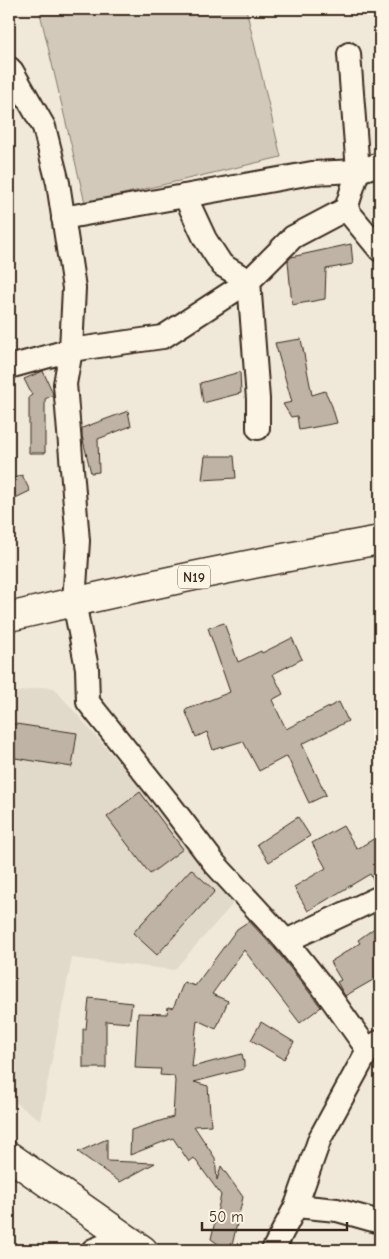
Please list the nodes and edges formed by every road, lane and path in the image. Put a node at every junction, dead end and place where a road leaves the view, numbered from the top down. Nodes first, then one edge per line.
1 (349, 54) dead end
2 (9, 68) edge
3 (380, 164) edge
4 (358, 170) junction
5 (184, 196) junction
6 (346, 209) junction
7 (63, 218) junction
8 (380, 250) edge
9 (248, 281) junction
10 (71, 350) junction
11 (9, 367) edge
12 (258, 428) dead end
13 (380, 540) edge
14 (74, 602) junction
15 (9, 617) edge
16 (380, 898) edge
17 (286, 940) junction
18 (374, 1046) edge
19 (9, 1156) edge
20 (296, 1206) junction
21 (380, 1222) edge
22 (134, 1244) edge
23 (93, 1250) edge
24 (273, 1250) edge

1 - 4 street
2 - 7 street
3 - 4 street
4 - 5 street
4 - 6 street
5 - 7 street
5 - 9 street
6 - 8 street
6 - 9 street
7 - 10 street
9 - 10 street
9 - 12 street
10 - 11 street
10 - 14 street
13 - 14 main road, N19
14 - 15 main road, N19
14 - 17 street
16 - 17 street
17 - 18 street
18 - 20 street
19 - 22 main road
20 - 21 street
20 - 24 street
22 - 23 street

